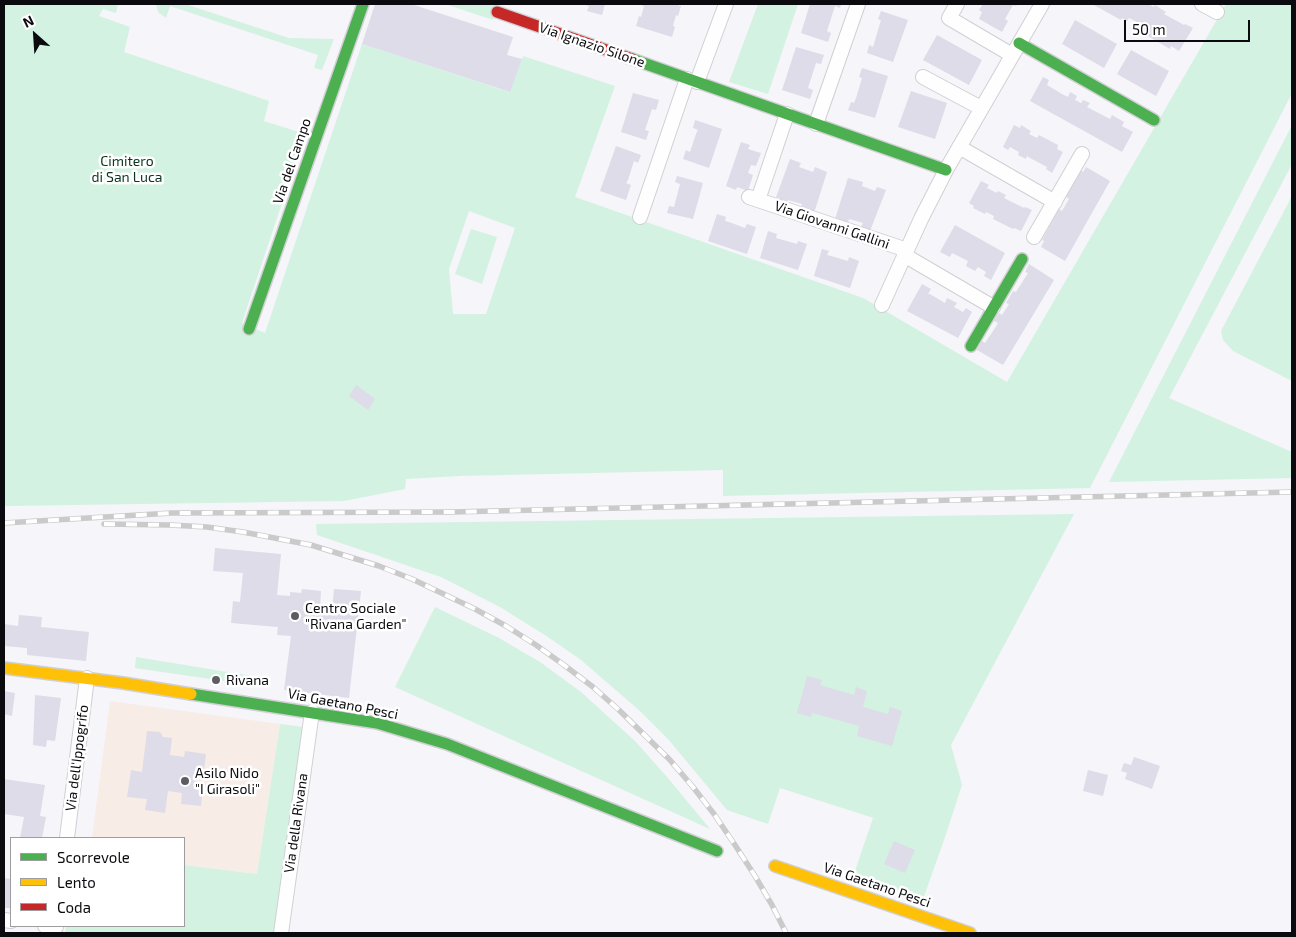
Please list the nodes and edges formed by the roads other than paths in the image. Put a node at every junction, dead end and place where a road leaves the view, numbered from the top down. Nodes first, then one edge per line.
1 (363, 4) edge
2 (726, 4) edge
3 (858, 4) edge
4 (957, 4) edge
5 (1042, 4) edge
6 (1202, 4) edge
7 (498, 12) dead end
8 (1217, 12) dead end
9 (1016, 49) junction
10 (923, 77) dead end
11 (692, 80) junction
12 (982, 108) junction
13 (787, 114) junction
14 (1154, 120) dead end
15 (816, 124) junction
16 (959, 147) junction
17 (1082, 154) dead end
18 (946, 170) junction
19 (1055, 202) junction
20 (640, 217) dead end
21 (1034, 237) dead end
22 (906, 253) junction
23 (1022, 259) dead end
24 (882, 304) dead end
25 (993, 307) junction
26 (249, 329) dead end
27 (970, 346) dead end
28 (4, 668) edge
29 (87, 678) junction
30 (312, 712) junction
31 (67, 837) edge
32 (717, 850) dead end
33 (775, 866) dead end
34 (281, 933) edge
35 (970, 933) edge

1 - 26 street, Via del Campo
2 - 11 street
3 - 15 street
4 - 9 street
5 - 9 street
6 - 8 street
7 - 11 street, Via Ignazio Silone
9 - 12 street
9 - 14 street
10 - 12 street
11 - 13 street, Via Ignazio Silone
11 - 20 street
12 - 16 street
13 - 15 street, Via Ignazio Silone
13 - 22 street, Via Giovanni Gallini
15 - 18 street, Via Ignazio Silone
16 - 18 street
16 - 19 street
17 - 19 street
18 - 22 street
19 - 21 street
22 - 24 street
22 - 25 street, Via Giovanni Gallini
23 - 25 street
25 - 27 street
28 - 29 street, Via Gaetano Pesci
29 - 30 street, Via Gaetano Pesci
29 - 31 street, Via dell'Ippogrifo
30 - 32 street, Via Gaetano Pesci
30 - 34 street, Via della Rivana
33 - 35 street, Via Gaetano Pesci

